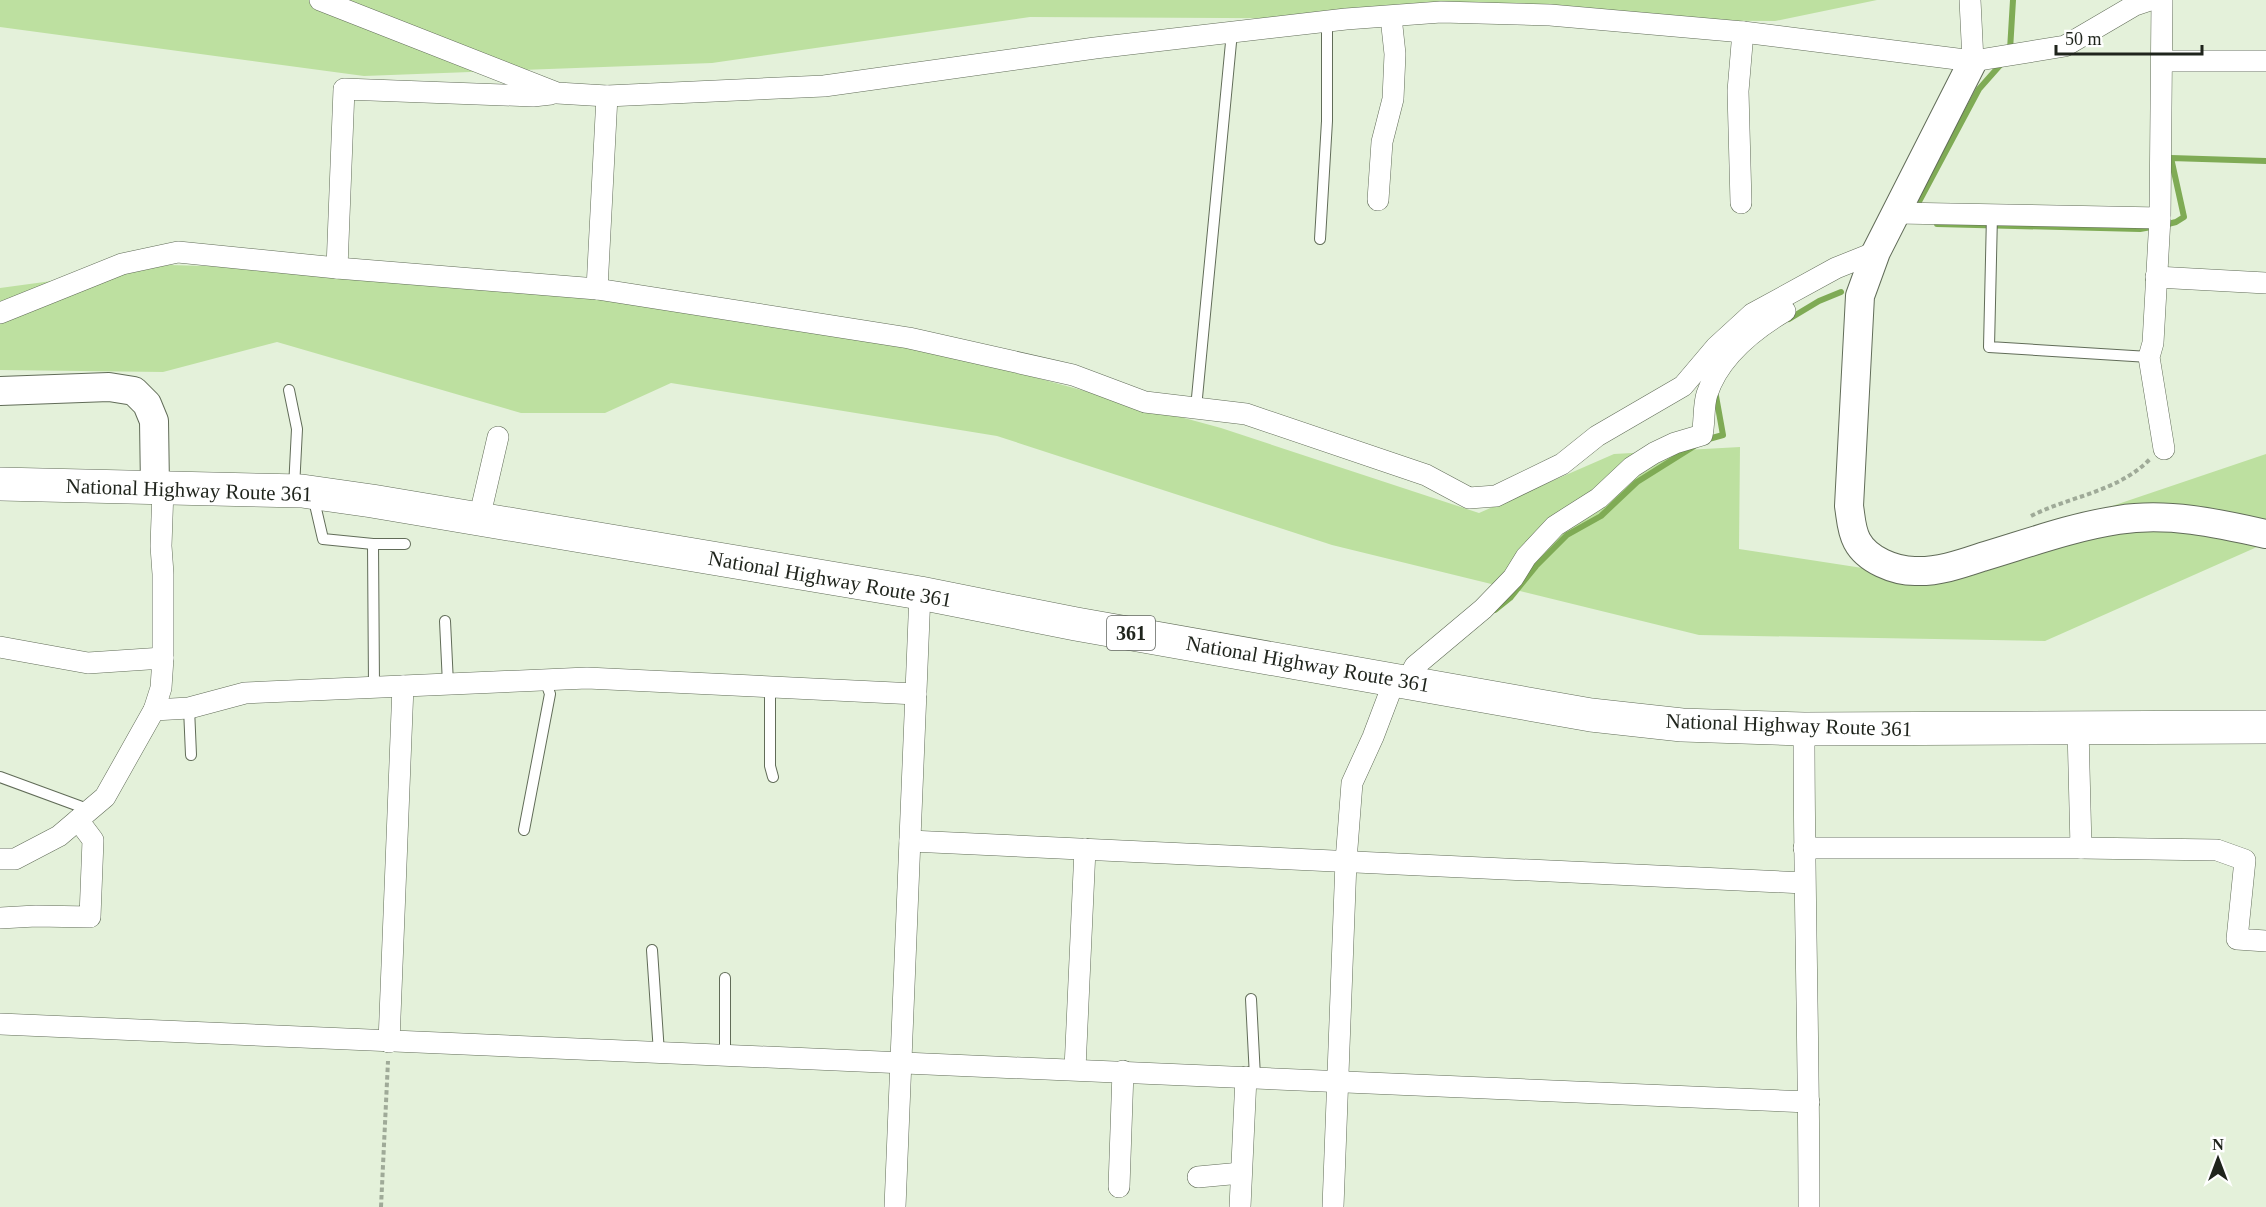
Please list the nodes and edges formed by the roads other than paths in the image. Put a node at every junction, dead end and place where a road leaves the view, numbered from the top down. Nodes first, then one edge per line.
1 (320, 0) edge
2 (1970, 0) edge
3 (2150, 0) edge
4 (2162, 0) edge
5 (1391, 17) junction
6 (1327, 21) junction
7 (1232, 32) junction
8 (1743, 32) junction
9 (1973, 61) junction
10 (2162, 61) junction
11 (2266, 61) edge
12 (557, 93) junction
13 (607, 96) junction
14 (1378, 200) dead end
15 (1741, 204) dead end
16 (1897, 213) junction
17 (1992, 215) junction
18 (2160, 218) junction
19 (1320, 239) dead end
20 (1876, 252) junction
21 (337, 268) junction
22 (2156, 277) junction
23 (2266, 283) edge
24 (597, 289) junction
25 (0, 313) edge
26 (2149, 357) junction
27 (289, 390) dead end
28 (0, 391) edge
29 (1196, 408) junction
30 (498, 437) dead end
31 (2163, 444) road end
32 (0, 484) edge
33 (159, 488) junction
34 (303, 492) junction
35 (479, 519) junction
36 (2266, 534) edge
37 (373, 544) junction
38 (405, 544) dead end
39 (920, 593) junction
40 (445, 621) dead end
41 (0, 647) edge
42 (163, 658) junction
43 (545, 680) junction
44 (1401, 680) junction
45 (448, 684) junction
46 (403, 686) junction
47 (374, 687) junction
48 (770, 687) junction
49 (916, 694) junction
50 (189, 708) junction
51 (154, 710) junction
52 (2266, 727) edge
53 (2078, 728) junction
54 (1804, 729) junction
55 (191, 754) dead end
56 (0, 777) edge
57 (773, 777) dead end
58 (84, 815) junction
59 (524, 830) dead end
60 (910, 841) junction
61 (1804, 848) junction
62 (2081, 848) junction
63 (1085, 849) junction
64 (0, 859) edge
65 (1352, 862) junction
66 (1804, 883) junction
67 (0, 918) edge
68 (2266, 941) edge
69 (652, 950) dead end
70 (725, 978) dead end
71 (1251, 999) dead end
72 (0, 1024) edge
73 (389, 1042) junction
74 (659, 1053) junction
75 (725, 1055) junction
76 (901, 1062) junction
77 (1075, 1070) junction
78 (1123, 1071) junction
79 (1250, 1077) junction
80 (1344, 1082) junction
81 (1809, 1102) junction
82 (1241, 1173) junction
83 (1198, 1177) dead end
84 (1119, 1187) dead end
85 (895, 1207) edge
86 (1240, 1207) edge
87 (1333, 1207) edge
88 (1809, 1207) edge

1 - 12 street
2 - 9 street
3 - 9 street
4 - 10 street
5 - 6 street
5 - 8 street
5 - 14 street
6 - 7 street
6 - 19 lane
7 - 13 street
7 - 29 lane
8 - 9 street
8 - 15 street
9 - 16 street
10 - 11 street
10 - 18 street
12 - 13 street
12 - 21 street
13 - 24 street
16 - 17 street
16 - 20 street
17 - 18 street
17 - 26 lane
18 - 22 street
20 - 29 street
20 - 36 street
20 - 44 street
21 - 24 street
21 - 25 street
22 - 23 street
22 - 26 street
24 - 29 street
26 - 31 street
27 - 34 lane
28 - 33 street
30 - 35 street
32 - 33 highway, National Highway Route 361 / 361
33 - 34 highway, National Highway Route 361 / 361
33 - 42 street
34 - 35 highway, National Highway Route 361 / 361
34 - 37 lane
35 - 39 highway, National Highway Route 361 / 361
37 - 38 lane
37 - 47 lane
39 - 44 highway, National Highway Route 361 / 361
39 - 49 street
40 - 45 lane
41 - 42 street
42 - 51 street
43 - 45 street
43 - 48 street
43 - 59 lane
44 - 54 highway, National Highway Route 361 / 361
44 - 65 street
45 - 46 street
46 - 47 street
46 - 73 street
47 - 50 street
48 - 49 street
48 - 57 lane
49 - 60 street
50 - 51 street
50 - 55 lane
51 - 58 street
52 - 53 highway, National Highway Route 361 / 361
53 - 54 highway, National Highway Route 361 / 361
53 - 62 street
54 - 61 street
56 - 58 lane
58 - 64 street
58 - 67 street
60 - 63 street
60 - 76 street
61 - 62 street
61 - 66 street
62 - 68 street
63 - 65 street
63 - 77 street
65 - 66 street
65 - 80 street
66 - 81 street
69 - 74 lane
70 - 75 lane
71 - 79 lane
72 - 73 street
73 - 74 street
74 - 75 street
75 - 76 street
76 - 77 street
76 - 85 street
77 - 78 street
78 - 79 street
78 - 84 street
79 - 80 street
79 - 82 street
80 - 81 street
80 - 87 street
81 - 88 street
82 - 83 street
82 - 86 street

